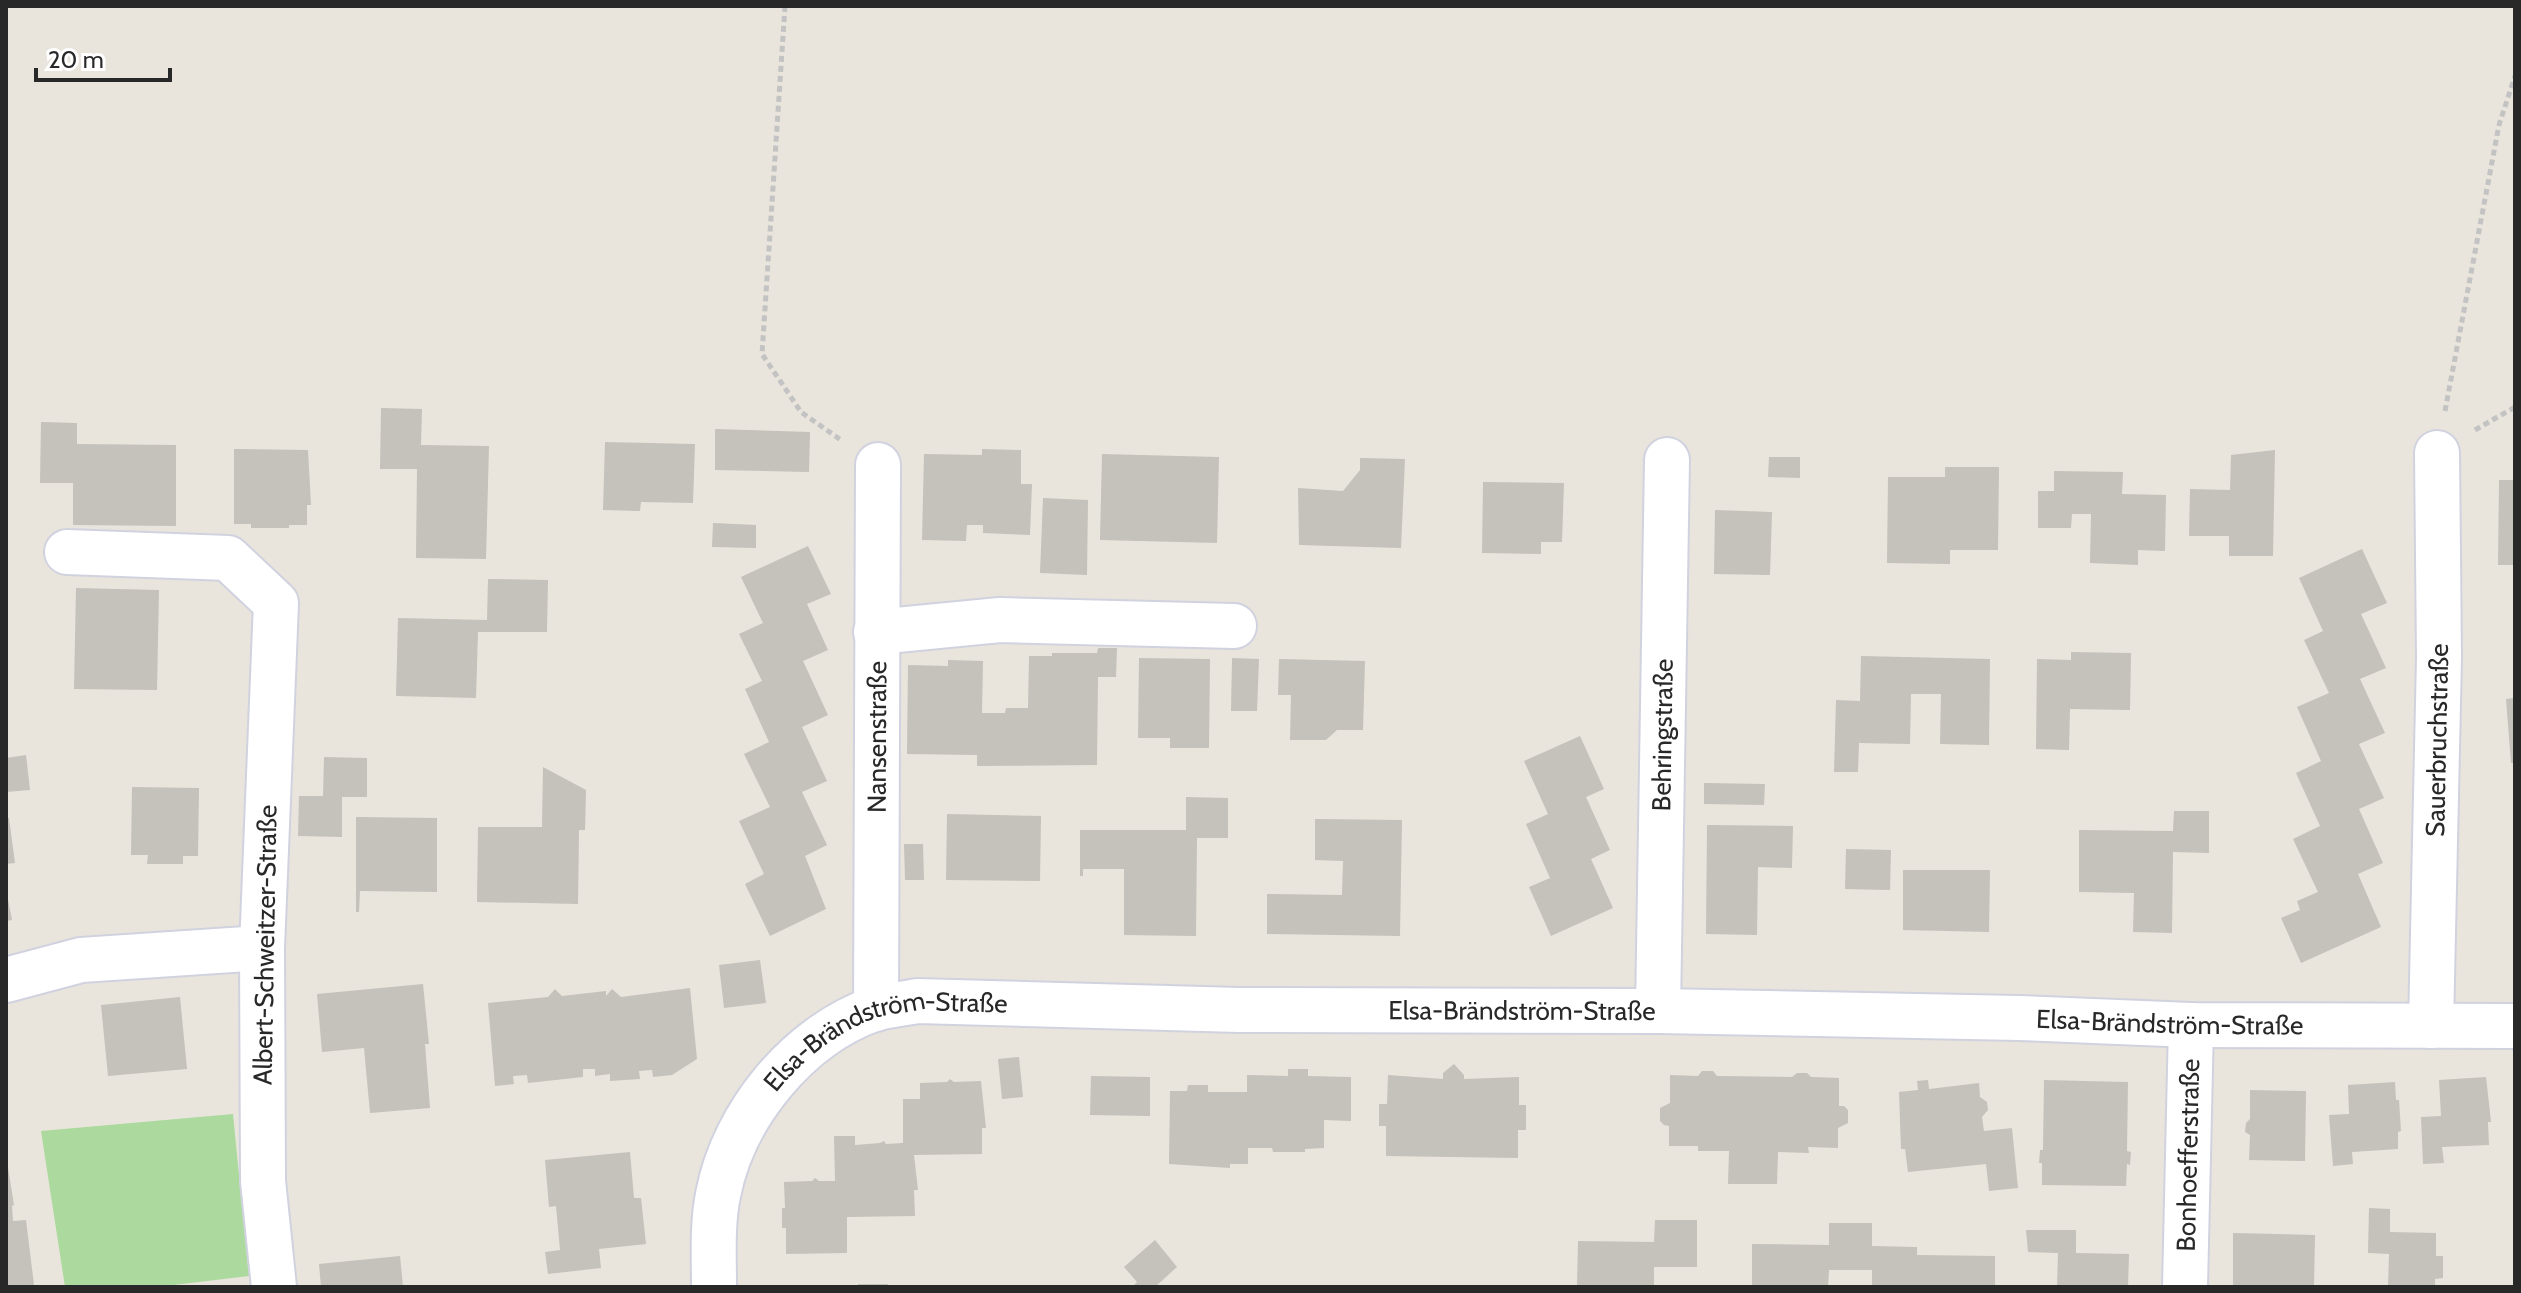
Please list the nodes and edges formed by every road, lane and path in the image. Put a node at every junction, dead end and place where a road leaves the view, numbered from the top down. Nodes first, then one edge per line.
1 (785, 6) edge
2 (2515, 76) edge
3 (2437, 453) joint
4 (1667, 460) dead end
5 (878, 465) joint
6 (67, 552) dead end
7 (1234, 626) dead end
8 (876, 632) junction
9 (262, 948) junction
10 (6, 980) edge
11 (876, 1009) junction
12 (1658, 1011) junction
13 (2191, 1025) junction
14 (2431, 1026) junction
15 (2515, 1026) edge
16 (274, 1287) edge
17 (714, 1287) edge
18 (2185, 1287) edge

1 - 5 path
2 - 3 path
3 - 14 street, Sauerbruchstraße
4 - 12 street, Behringstraße
5 - 8 street, Nansenstraße
6 - 9 street, Albert-Schweitzer-Straße
7 - 8 street
8 - 11 street, Nansenstraße
9 - 10 street
9 - 16 street, Albert-Schweitzer-Straße
11 - 12 street, Elsa-Brändström-Straße
11 - 17 street, Elsa-Brändström-Straße
12 - 13 street, Elsa-Brändström-Straße
13 - 14 street, Elsa-Brändström-Straße
13 - 18 street, Bonhoefferstraße
14 - 15 street, Elsa-Brändström-Straße

